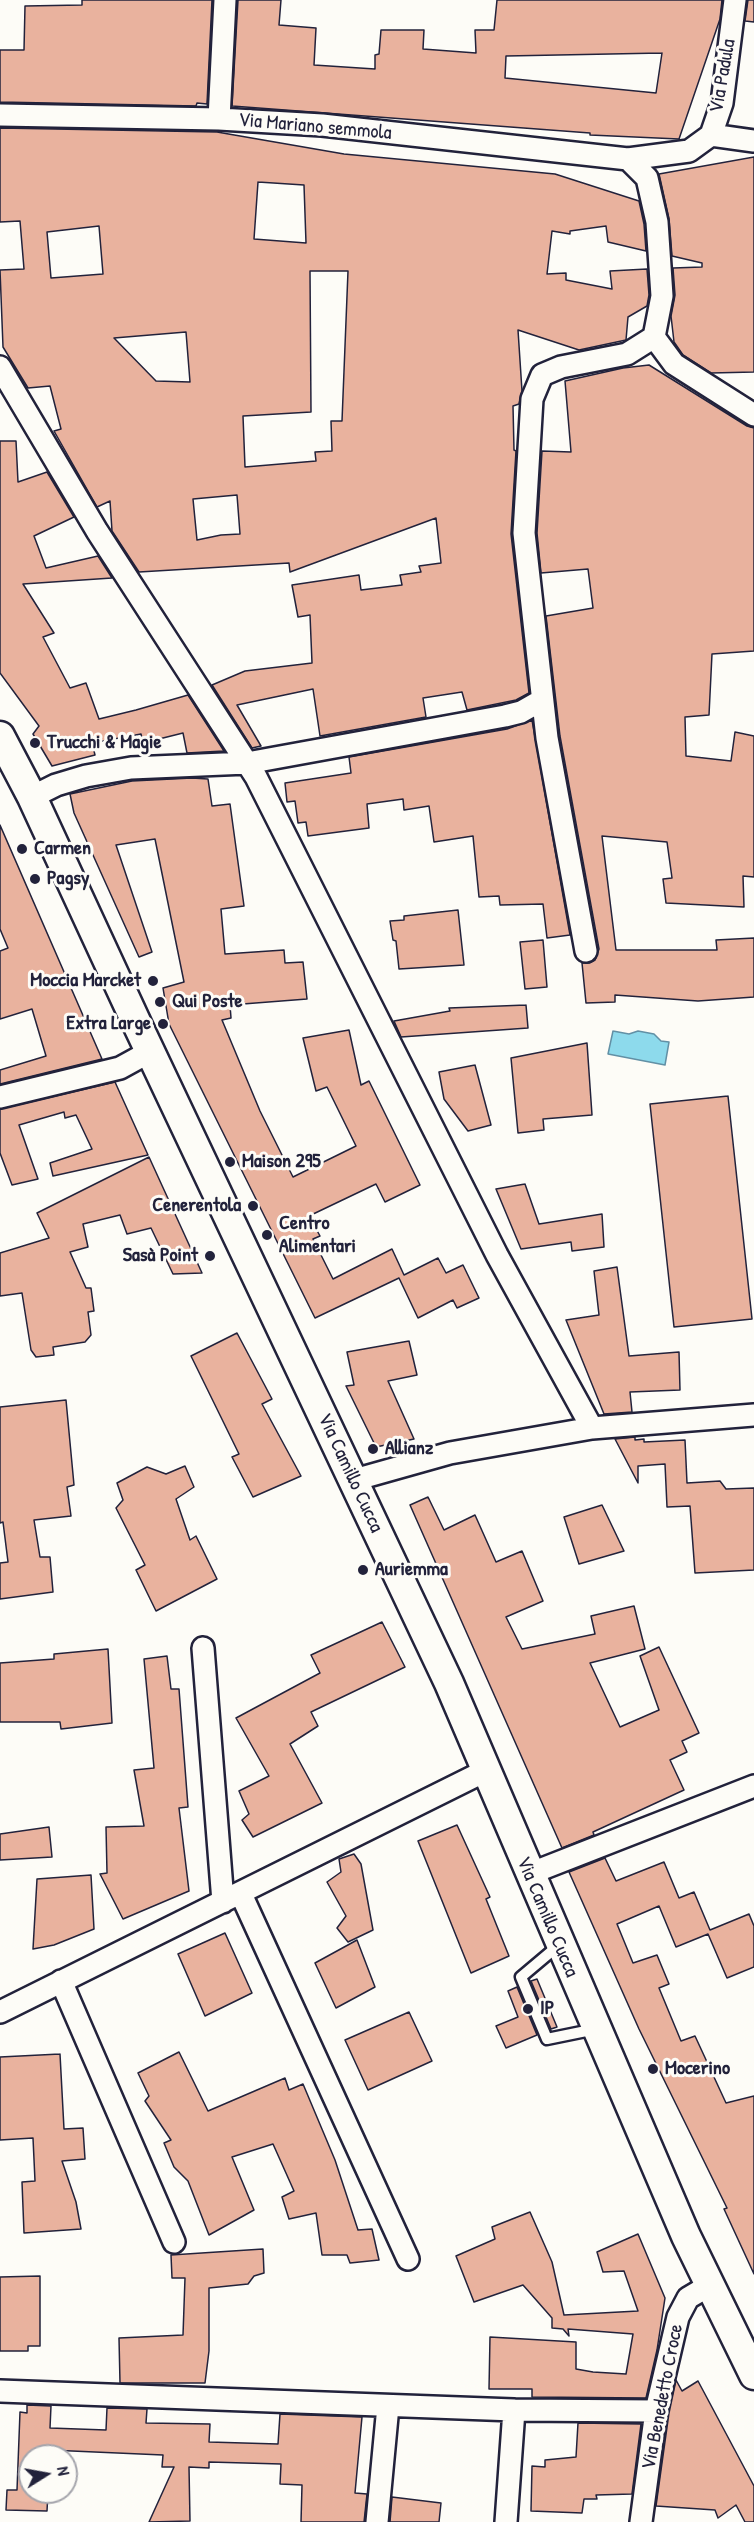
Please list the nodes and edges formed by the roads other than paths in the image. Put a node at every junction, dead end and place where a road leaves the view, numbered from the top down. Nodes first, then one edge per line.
1 (225, 0) edge
2 (735, 0) edge
3 (0, 115) edge
4 (219, 119) junction
5 (711, 135) junction
6 (754, 141) edge
7 (628, 159) junction
8 (654, 337) junction
9 (0, 367) edge
10 (754, 415) edge
11 (542, 700) junction
12 (0, 735) edge
13 (247, 764) junction
14 (32, 797) junction
15 (586, 951) dead end
16 (151, 1052) junction
17 (0, 1097) edge
18 (754, 1415) edge
19 (592, 1428) junction
20 (354, 1480) junction
21 (203, 1648) dead end
22 (485, 1772) junction
23 (754, 1786) edge
24 (529, 1874) junction
25 (232, 1898) junction
26 (559, 1945) junction
27 (61, 1981) junction
28 (0, 2012) edge
29 (596, 2029) junction
30 (174, 2242) dead end
31 (408, 2259) dead end
32 (710, 2285) junction
33 (754, 2375) edge
34 (0, 2391) edge
35 (388, 2406) junction
36 (514, 2410) junction
37 (656, 2411) junction
38 (377, 2522) edge
39 (506, 2522) edge
40 (641, 2522) edge

1 - 4 street
2 - 5 street, Via Padula
3 - 4 street, Via Mariano semmola
4 - 7 street, Via Mariano semmola
5 - 6 street
5 - 7 street, Via Padula
7 - 8 street
8 - 10 street
8 - 11 street
9 - 13 street
11 - 13 street
11 - 15 street
12 - 14 street, Via Camillo Cucca
13 - 14 street
13 - 19 street
14 - 16 street, Via Camillo Cucca
16 - 17 street
16 - 20 street, Via Camillo Cucca
18 - 19 street
19 - 20 street
20 - 22 street, Via Camillo Cucca
21 - 25 street
22 - 24 street, Via Camillo Cucca
22 - 25 street
23 - 24 street
24 - 26 street, Via Camillo Cucca
25 - 27 street
25 - 31 street
26 - 29 street, Via Camillo Cucca
26 - 29 lane
27 - 28 street
27 - 30 street
29 - 32 street, Via Camillo Cucca
32 - 33 street, Via Camillo Cucca
32 - 37 street, Via Benedetto Croce
34 - 35 street
35 - 36 street
35 - 38 street
36 - 37 street
36 - 39 street
37 - 40 street, Via Benedetto Croce

